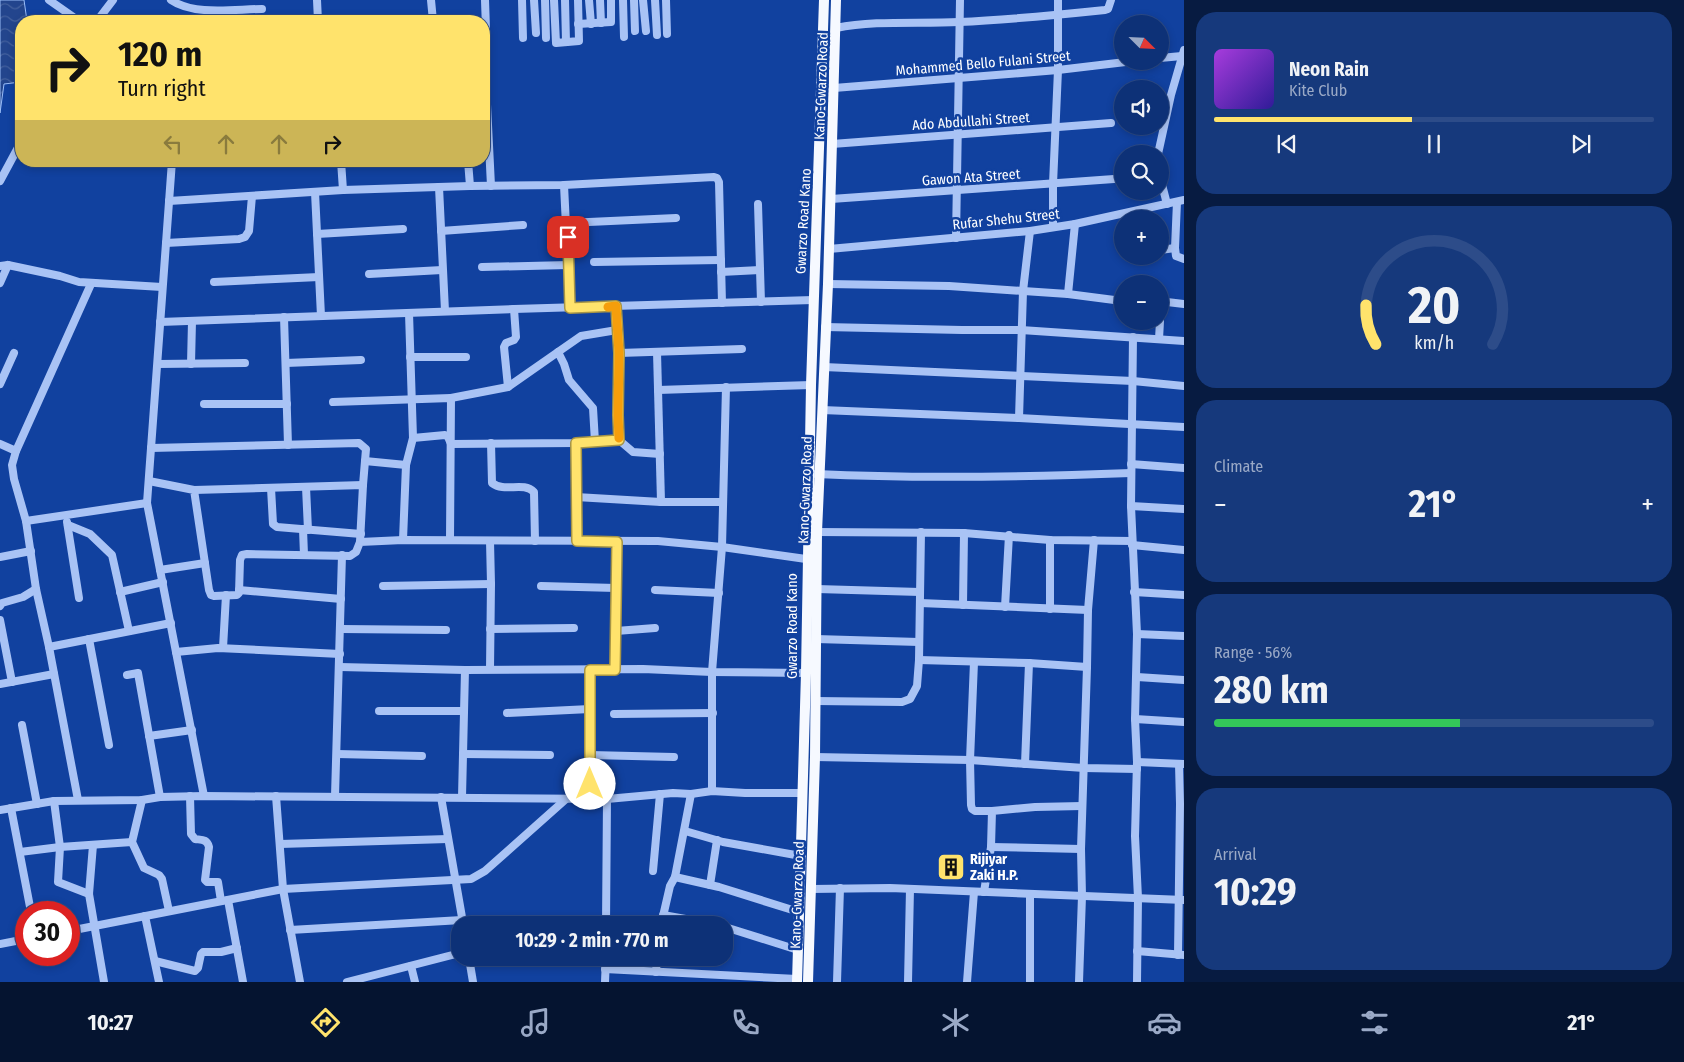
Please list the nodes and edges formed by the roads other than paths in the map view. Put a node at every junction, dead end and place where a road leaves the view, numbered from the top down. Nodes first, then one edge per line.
1 (49, 0) edge
2 (113, 0) edge
3 (171, 0) edge
4 (317, 0) edge
5 (431, 0) edge
6 (485, 0) edge
7 (522, 0) edge
8 (534, 0) edge
9 (545, 0) edge
10 (554, 0) edge
11 (565, 0) edge
12 (578, 0) edge
13 (589, 0) edge
14 (600, 0) edge
15 (612, 0) edge
16 (623, 0) edge
17 (634, 0) edge
18 (643, 0) edge
19 (655, 0) edge
20 (666, 0) edge
21 (824, 0) edge
22 (836, 0) edge
23 (960, 0) edge
24 (1058, 0) edge
25 (1111, 0) edge
26 (262, 9) dead end
27 (70, 15) edge
28 (102, 15) edge
29 (318, 15) edge
30 (432, 15) edge
31 (485, 15) edge
32 (1058, 15) junction
33 (960, 22) junction
34 (602, 23) junction
35 (578, 24) junction
36 (590, 24) junction
37 (836, 28) junction
38 (635, 31) dead end
39 (646, 31) dead end
40 (536, 33) dead end
41 (667, 34) dead end
42 (656, 35) dead end
43 (624, 37) dead end
44 (523, 38) dead end
45 (546, 38) dead end
46 (566, 42) junction
47 (1183, 53) edge
48 (1169, 56) edge
49 (1114, 63) edge
50 (1058, 70) junction
51 (960, 77) junction
52 (834, 88) junction
53 (1111, 123) dead end
54 (1057, 128) junction
55 (958, 135) junction
56 (832, 144) junction
57 (1160, 145) edge
58 (15, 153) edge
59 (490, 166) edge
60 (172, 167) edge
61 (341, 167) edge
62 (468, 167) edge
63 (1114, 179) dead end
64 (0, 181) edge
65 (1053, 184) junction
66 (564, 185) junction
67 (470, 186) junction
68 (491, 186) junction
69 (438, 187) junction
70 (343, 190) junction
71 (957, 191) junction
72 (315, 192) junction
73 (252, 196) junction
74 (831, 199) junction
75 (1166, 200) edge
76 (169, 201) junction
77 (1181, 201) edge
78 (758, 204) dead end
79 (1167, 204) junction
80 (1145, 210) edge
81 (1114, 217) edge
82 (676, 218) dead end
83 (567, 223) junction
84 (1074, 224) junction
85 (523, 225) dead end
86 (1053, 227) junction
87 (403, 229) dead end
88 (441, 231) junction
89 (1030, 231) junction
90 (317, 234) junction
91 (956, 238) junction
92 (166, 243) junction
93 (1175, 248) junction
94 (829, 249) junction
95 (1169, 249) edge
96 (1184, 259) edge
97 (721, 260) junction
98 (594, 262) dead end
99 (568, 265) junction
100 (4, 266) edge
101 (482, 267) dead end
102 (442, 270) junction
103 (760, 270) junction
104 (721, 272) junction
105 (369, 274) dead end
106 (319, 277) junction
107 (214, 282) dead end
108 (0, 283) edge
109 (91, 284) junction
110 (828, 284) junction
111 (162, 287) junction
112 (1023, 291) junction
113 (1068, 294) junction
114 (813, 300) junction
115 (1114, 300) edge
116 (761, 302) junction
117 (1169, 302) edge
118 (722, 304) junction
119 (1184, 304) edge
120 (616, 306) junction
121 (570, 308) junction
122 (514, 309) junction
123 (445, 311) junction
124 (409, 313) junction
125 (321, 316) junction
126 (284, 317) junction
127 (192, 321) junction
128 (160, 322) junction
129 (826, 327) junction
130 (617, 330) junction
131 (1021, 330) junction
132 (1160, 330) edge
133 (1133, 337) junction
134 (1159, 339) junction
135 (1184, 340) edge
136 (742, 349) dead end
137 (558, 352) junction
138 (657, 352) junction
139 (14, 353) dead end
140 (619, 353) junction
141 (410, 357) junction
142 (466, 357) dead end
143 (361, 360) dead end
144 (286, 363) junction
145 (158, 364) junction
146 (191, 364) junction
147 (245, 364) dead end
148 (824, 367) junction
149 (1019, 375) junction
150 (1133, 381) junction
151 (0, 384) edge
152 (811, 385) junction
153 (1184, 386) edge
154 (508, 387) junction
155 (726, 387) junction
156 (658, 390) junction
157 (451, 398) junction
158 (412, 400) junction
159 (333, 402) dead end
160 (204, 404) dead end
161 (288, 404) junction
162 (822, 410) junction
163 (1019, 418) junction
164 (1132, 425) junction
165 (1184, 428) edge
166 (413, 438) junction
167 (619, 440) junction
168 (595, 442) junction
169 (491, 443) junction
170 (576, 443) junction
171 (0, 444) edge
172 (451, 444) junction
173 (288, 445) junction
174 (151, 448) junction
175 (16, 452) junction
176 (660, 454) junction
177 (365, 461) junction
178 (1132, 464) junction
179 (406, 465) junction
180 (1184, 468) edge
181 (1131, 473) junction
182 (814, 474) junction
183 (149, 481) junction
184 (363, 485) junction
185 (306, 487) junction
186 (271, 488) junction
187 (194, 490) junction
188 (576, 497) junction
189 (661, 502) junction
190 (723, 502) junction
191 (147, 503) junction
192 (1131, 506) junction
193 (1184, 509) edge
194 (65, 515) junction
195 (26, 521) junction
196 (68, 526) junction
197 (306, 530) junction
198 (817, 532) junction
199 (921, 532) junction
200 (964, 533) junction
201 (1009, 535) junction
202 (360, 538) junction
203 (403, 540) junction
204 (450, 540) junction
205 (1050, 540) junction
206 (1094, 540) junction
207 (490, 541) junction
208 (535, 541) junction
209 (577, 541) junction
210 (617, 542) junction
211 (1132, 543) junction
212 (722, 547) junction
213 (1184, 550) edge
214 (31, 551) junction
215 (304, 555) junction
216 (342, 555) junction
217 (0, 557) edge
218 (806, 559) junction
219 (204, 563) junction
220 (160, 570) junction
221 (163, 582) junction
222 (491, 584) junction
223 (383, 586) dead end
224 (541, 586) dead end
225 (616, 588) junction
226 (36, 589) junction
227 (816, 589) junction
228 (239, 590) junction
229 (655, 590) dead end
230 (120, 592) junction
231 (920, 592) junction
232 (1134, 592) junction
233 (719, 593) junction
234 (1184, 595) edge
235 (226, 596) junction
236 (79, 598) dead end
237 (341, 599) junction
238 (920, 603) junction
239 (963, 605) junction
240 (0, 606) edge
241 (1005, 607) junction
242 (1050, 609) junction
243 (1088, 610) junction
244 (0, 620) edge
245 (171, 623) junction
246 (574, 628) dead end
247 (655, 628) dead end
248 (341, 629) junction
249 (490, 629) junction
250 (446, 630) dead end
251 (129, 631) junction
252 (616, 631) junction
253 (1137, 634) junction
254 (1184, 636) edge
255 (816, 639) junction
256 (89, 640) junction
257 (919, 642) junction
258 (49, 648) junction
259 (223, 648) junction
260 (176, 652) junction
261 (340, 654) junction
262 (919, 660) junction
263 (974, 662) junction
264 (1030, 663) junction
265 (340, 667) junction
266 (1088, 667) junction
267 (490, 669) junction
268 (465, 670) junction
269 (590, 670) junction
270 (615, 670) junction
271 (712, 672) junction
272 (54, 674) junction
273 (126, 674) dead end
274 (806, 674) junction
275 (1137, 677) junction
276 (1184, 680) edge
277 (12, 682) junction
278 (0, 684) edge
279 (816, 701) junction
280 (590, 710) junction
281 (379, 711) dead end
282 (464, 711) junction
283 (713, 712) junction
284 (507, 713) dead end
285 (614, 714) dead end
286 (1136, 719) junction
287 (1184, 722) edge
288 (22, 725) dead end
289 (192, 730) junction
290 (149, 736) junction
291 (109, 745) dead end
292 (336, 754) junction
293 (463, 754) junction
294 (550, 755) dead end
295 (590, 755) junction
296 (422, 756) dead end
297 (815, 756) junction
298 (674, 757) dead end
299 (970, 760) junction
300 (1024, 764) junction
301 (1181, 764) edge
302 (1137, 766) junction
303 (1084, 768) junction
304 (712, 791) junction
305 (802, 793) junction
306 (660, 794) junction
307 (691, 794) junction
308 (190, 796) junction
309 (204, 796) junction
310 (276, 796) junction
311 (335, 796) junction
312 (160, 797) junction
313 (441, 797) junction
314 (462, 797) junction
315 (566, 799) junction
316 (590, 799) junction
317 (607, 799) junction
318 (78, 800) junction
319 (142, 800) junction
320 (54, 801) junction
321 (37, 804) junction
322 (1182, 804) edge
323 (1082, 806) junction
324 (11, 808) junction
325 (0, 810) edge
326 (992, 811) junction
327 (684, 831) junction
328 (448, 838) junction
329 (717, 840) junction
330 (132, 842) junction
331 (280, 844) junction
332 (93, 845) junction
333 (1182, 845) edge
334 (60, 847) junction
335 (990, 848) junction
336 (1080, 849) junction
337 (20, 852) junction
338 (801, 856) junction
339 (654, 871) dead end
340 (675, 877) junction
341 (455, 880) junction
342 (710, 885) junction
343 (840, 888) junction
344 (283, 889) junction
345 (811, 889) junction
346 (910, 889) junction
347 (974, 892) junction
348 (984, 892) junction
349 (89, 894) junction
350 (1030, 894) junction
351 (1082, 896) junction
352 (1138, 898) junction
353 (225, 900) junction
354 (1181, 900) edge
355 (29, 901) edge
356 (170, 910) junction
357 (799, 912) junction
358 (146, 916) junction
359 (461, 916) edge
360 (606, 916) edge
361 (663, 916) edge
362 (451, 923) edge
363 (95, 926) junction
364 (80, 929) edge
365 (290, 930) junction
366 (733, 930) edge
367 (15, 941) edge
368 (0, 944) edge
369 (237, 948) junction
370 (798, 950) junction
371 (1137, 952) junction
372 (451, 955) edge
373 (1181, 955) edge
374 (155, 961) junction
375 (411, 966) junction
376 (470, 966) edge
377 (656, 966) edge
378 (606, 969) joint
379 (656, 972) junction
380 (801, 981) edge
381 (104, 982) edge
382 (159, 982) edge
383 (243, 982) edge
384 (300, 982) edge
385 (347, 982) edge
386 (415, 982) edge
387 (473, 982) edge
388 (605, 982) edge
389 (837, 982) edge
390 (908, 982) edge
391 (967, 982) edge
392 (1030, 982) edge
393 (1078, 982) edge
394 (1136, 982) edge

1 - 27 street
2 - 28 street
3 - 26 street
4 - 29 street
5 - 30 street
6 - 31 street
7 - 44 street
8 - 40 street
9 - 45 street
10 - 46 street
11 - 46 street
12 - 35 street
13 - 36 street
14 - 34 street
15 - 34 street
16 - 43 street
17 - 38 street
18 - 39 street
19 - 42 street
20 - 41 street
21 - 114 main road, Gwarzo Road Kano
22 - 37 main road, Kano-Gwarzo Road
23 - 33 street
24 - 32 street
25 - 32 street
32 - 33 street
32 - 50 street
33 - 37 street
33 - 51 street
34 - 36 street
35 - 36 street
35 - 46 street
37 - 52 main road, Kano-Gwarzo Road
47 - 48 street
47 - 57 street
49 - 50 street, Mohammed Bello Fulani Street
50 - 51 street, Mohammed Bello Fulani Street
50 - 54 street
51 - 52 street, Mohammed Bello Fulani Street
51 - 55 street
52 - 56 main road, Kano-Gwarzo Road
53 - 54 street, Ado Abdullahi Street
54 - 55 street, Ado Abdullahi Street
54 - 65 street
55 - 56 street, Ado Abdullahi Street
55 - 71 street
56 - 74 main road, Kano-Gwarzo Road
58 - 64 street
59 - 68 street
60 - 76 street
61 - 70 street
62 - 67 street
63 - 65 street, Gawon Ata Street
65 - 71 street, Gawon Ata Street
65 - 86 street
66 - 68 street
66 - 83 street
66 - 97 street
67 - 68 street
67 - 69 street
69 - 70 street
69 - 88 street
70 - 72 street
71 - 74 street, Gawon Ata Street
71 - 91 street
72 - 73 street
72 - 90 street
73 - 76 street
73 - 92 street
74 - 94 main road, Kano-Gwarzo Road
75 - 79 street
76 - 92 street
77 - 79 street, Rufar Shehu Street
77 - 93 street
78 - 103 street
79 - 80 street, Rufar Shehu Street
81 - 84 street, Rufar Shehu Street
82 - 83 street
83 - 99 street
84 - 86 street, Rufar Shehu Street
84 - 113 street
85 - 88 street
86 - 89 street, Rufar Shehu Street
87 - 90 street
88 - 102 street
89 - 91 street, Rufar Shehu Street
89 - 112 street
90 - 106 street
91 - 94 street, Rufar Shehu Street
92 - 111 street
93 - 95 street
93 - 96 street
94 - 110 main road, Kano-Gwarzo Road
97 - 98 street
97 - 104 street
99 - 101 street
99 - 121 street
100 - 108 street
100 - 109 street
102 - 105 street
102 - 123 street
103 - 104 street
103 - 116 street
104 - 118 street
106 - 107 street
106 - 125 street
109 - 111 street
109 - 175 street
110 - 112 street
110 - 129 main road, Kano-Gwarzo Road
111 - 128 street
112 - 113 street
112 - 131 street
113 - 115 street
114 - 116 street
114 - 152 main road, Gwarzo Road Kano
116 - 118 street
117 - 119 street
118 - 120 street
120 - 121 street
120 - 130 street
121 - 122 street
122 - 123 street
122 - 154 street
123 - 124 street
124 - 125 street
124 - 141 street
125 - 126 street
126 - 127 street
126 - 144 street
127 - 128 street
127 - 146 street
128 - 145 street
129 - 131 street
129 - 148 main road, Kano-Gwarzo Road
130 - 137 street
130 - 140 street
131 - 133 street
131 - 149 street
132 - 134 street
133 - 134 street
133 - 150 street
134 - 135 street
136 - 138 street
137 - 154 street
137 - 168 street
138 - 140 street
138 - 156 street
139 - 151 street
140 - 167 street
141 - 142 street
141 - 158 street
143 - 144 street
144 - 161 street
145 - 146 street
145 - 174 street
146 - 147 street
148 - 149 street
148 - 162 main road, Kano-Gwarzo Road
149 - 150 street
149 - 163 street
150 - 153 street
150 - 164 street
152 - 155 street
152 - 182 main road, Gwarzo Road Kano
154 - 157 street
155 - 156 street
155 - 190 street
156 - 176 street
157 - 158 street
157 - 172 street
158 - 159 street
158 - 166 street
160 - 161 street
161 - 173 street
162 - 163 street
162 - 182 main road, Kano-Gwarzo Road
163 - 164 street
164 - 165 street
164 - 178 street
166 - 172 street
166 - 179 street
167 - 168 street
167 - 176 street
168 - 170 street
169 - 170 street
169 - 172 street
169 - 208 street
170 - 188 street
171 - 175 street
172 - 204 street
173 - 174 street
173 - 177 street
174 - 183 street
175 - 195 street
176 - 189 street
177 - 179 street
177 - 184 street
178 - 180 street
178 - 181 street
179 - 203 street
181 - 182 street
181 - 192 street
182 - 198 main road, Kano-Gwarzo Road
182 - 218 main road, Gwarzo Road Kano
183 - 187 street
183 - 191 street
184 - 185 street
184 - 202 street
185 - 186 street
185 - 197 street
186 - 187 street
186 - 197 street
187 - 219 street
188 - 189 street
188 - 209 street
189 - 190 street
190 - 212 street
191 - 194 street
191 - 220 street
192 - 193 street
192 - 211 street
194 - 195 street
194 - 196 street
195 - 214 street
196 - 230 street
196 - 236 street
197 - 202 street
197 - 215 street
198 - 199 street
198 - 227 main road, Kano-Gwarzo Road
199 - 200 street
199 - 231 street
200 - 201 street
200 - 239 street
201 - 205 street
201 - 241 street
202 - 203 street
202 - 216 street
203 - 204 street
204 - 207 street
205 - 206 street
205 - 242 street
206 - 211 street
206 - 243 street
207 - 208 street
207 - 222 street
208 - 209 street
209 - 210 street
210 - 212 street
210 - 225 street
211 - 213 street
211 - 232 street
212 - 218 street
212 - 233 street
214 - 217 street
214 - 226 street
215 - 216 street
215 - 228 street
216 - 237 street
218 - 274 main road, Gwarzo Road Kano
219 - 220 street
219 - 235 street
220 - 221 street
221 - 230 street
221 - 245 street
222 - 223 street
222 - 249 street
224 - 225 street
225 - 252 street
226 - 240 street
226 - 258 street
227 - 231 street
227 - 255 main road, Kano-Gwarzo Road
228 - 235 street
228 - 237 street
229 - 233 street
230 - 251 street
231 - 238 street
232 - 234 street
232 - 253 street
233 - 271 street
235 - 259 street
237 - 248 street
238 - 239 street
238 - 257 street
239 - 241 street
241 - 242 street
242 - 243 street
243 - 266 street
244 - 277 street
245 - 251 street
245 - 260 street
246 - 249 street
247 - 252 street
248 - 250 street
248 - 261 street
249 - 267 street
251 - 256 street
252 - 270 street
253 - 254 street
253 - 275 street
255 - 257 street
255 - 279 main road, Kano-Gwarzo Road
256 - 258 street
256 - 291 street
257 - 262 street
258 - 272 street
259 - 260 street
259 - 261 street
260 - 289 street
261 - 265 street
262 - 263 street
262 - 279 street
263 - 264 street
263 - 299 street
264 - 266 street
264 - 300 street
265 - 268 street
265 - 292 street
266 - 303 street
267 - 268 street
267 - 269 street
268 - 282 street
269 - 270 street
269 - 280 street
270 - 271 street
271 - 274 street
271 - 283 street
272 - 277 street
272 - 318 street
273 - 290 street
274 - 305 main road, Gwarzo Road Kano
275 - 276 street
275 - 286 street
277 - 278 street
279 - 297 main road, Kano-Gwarzo Road
280 - 284 street
280 - 295 street
281 - 282 street
282 - 293 street
283 - 285 street
283 - 304 street
286 - 287 street
286 - 302 street
288 - 321 street
289 - 290 street
289 - 309 street
290 - 312 street
292 - 296 street
292 - 311 street
293 - 294 street
293 - 314 street
295 - 298 street
295 - 316 street
297 - 299 street
297 - 345 main road, Kano-Gwarzo Road
299 - 300 street
299 - 326 street
300 - 303 street
301 - 302 street
301 - 322 street
302 - 303 street
302 - 352 street
303 - 323 street
304 - 305 street
304 - 307 street
305 - 338 main road, Gwarzo Road Kano
306 - 307 street
306 - 317 street
306 - 339 street
307 - 327 street
308 - 309 street
308 - 312 street
308 - 353 street
309 - 310 street
310 - 311 street
310 - 331 street
311 - 313 street
312 - 319 street
313 - 314 street
313 - 328 street
314 - 315 street
315 - 316 street
315 - 341 street
316 - 317 street
317 - 360 street
318 - 319 street
318 - 320 street
319 - 330 street
320 - 321 street
320 - 334 street
321 - 324 street
322 - 333 street
323 - 326 street
323 - 336 street
324 - 325 street
324 - 337 street
326 - 335 street
327 - 329 street
327 - 340 street
328 - 331 street
328 - 341 street
329 - 338 street
329 - 342 street
330 - 332 street
330 - 356 street
331 - 344 street
332 - 334 street
332 - 349 street
333 - 354 street
334 - 337 street
334 - 349 street
335 - 336 street
335 - 348 street
336 - 351 street
337 - 355 street
338 - 357 main road, Gwarzo Road Kano
340 - 342 street
340 - 361 street
341 - 344 street
341 - 359 street
342 - 357 street
343 - 345 street
343 - 346 street
343 - 389 street
344 - 353 street
344 - 365 street
345 - 380 main road, Kano-Gwarzo Road
346 - 347 street
346 - 390 street
347 - 348 street
347 - 391 street
348 - 350 street
349 - 363 street
350 - 351 street
350 - 392 street
351 - 352 street
351 - 393 street
352 - 354 street
352 - 371 street
353 - 356 street
353 - 369 street
354 - 373 street
356 - 358 street
357 - 370 main road, Gwarzo Road Kano
358 - 363 street
358 - 374 street
362 - 365 street
363 - 364 street
363 - 381 street
365 - 384 street
366 - 370 street
367 - 368 street
369 - 374 street
369 - 383 street
370 - 380 main road, Gwarzo Road Kano
371 - 373 street
371 - 394 street
372 - 375 street
374 - 382 street
375 - 385 street
375 - 386 street
376 - 387 street
377 - 379 street
378 - 379 street
378 - 388 street
379 - 380 street

